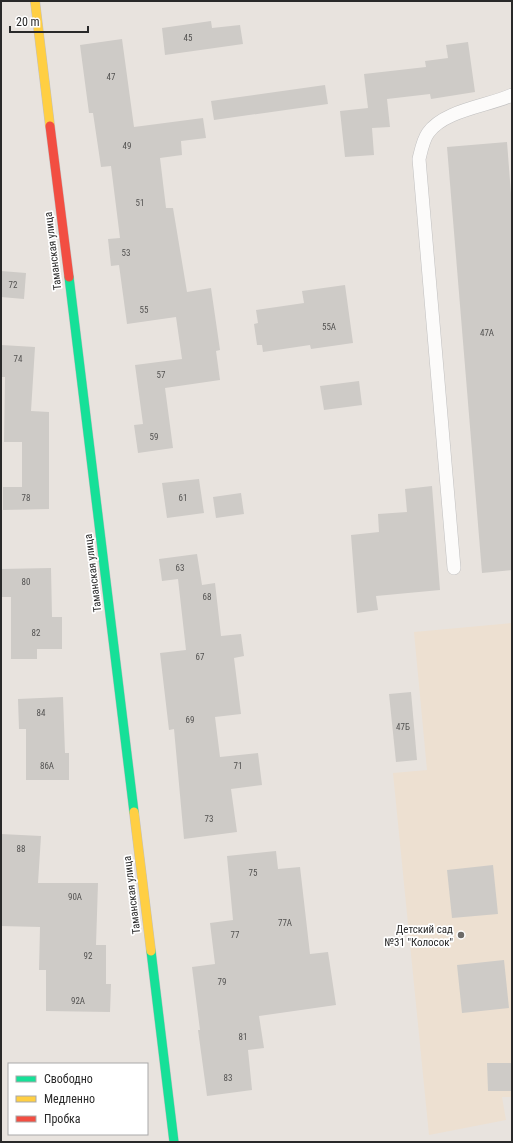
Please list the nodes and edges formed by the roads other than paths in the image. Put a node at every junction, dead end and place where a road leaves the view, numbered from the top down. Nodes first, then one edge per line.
1 (35, 1) edge
2 (512, 95) edge
3 (454, 568) dead end
4 (174, 1142) edge

1 - 4 street, Таманская улица
2 - 3 lane

